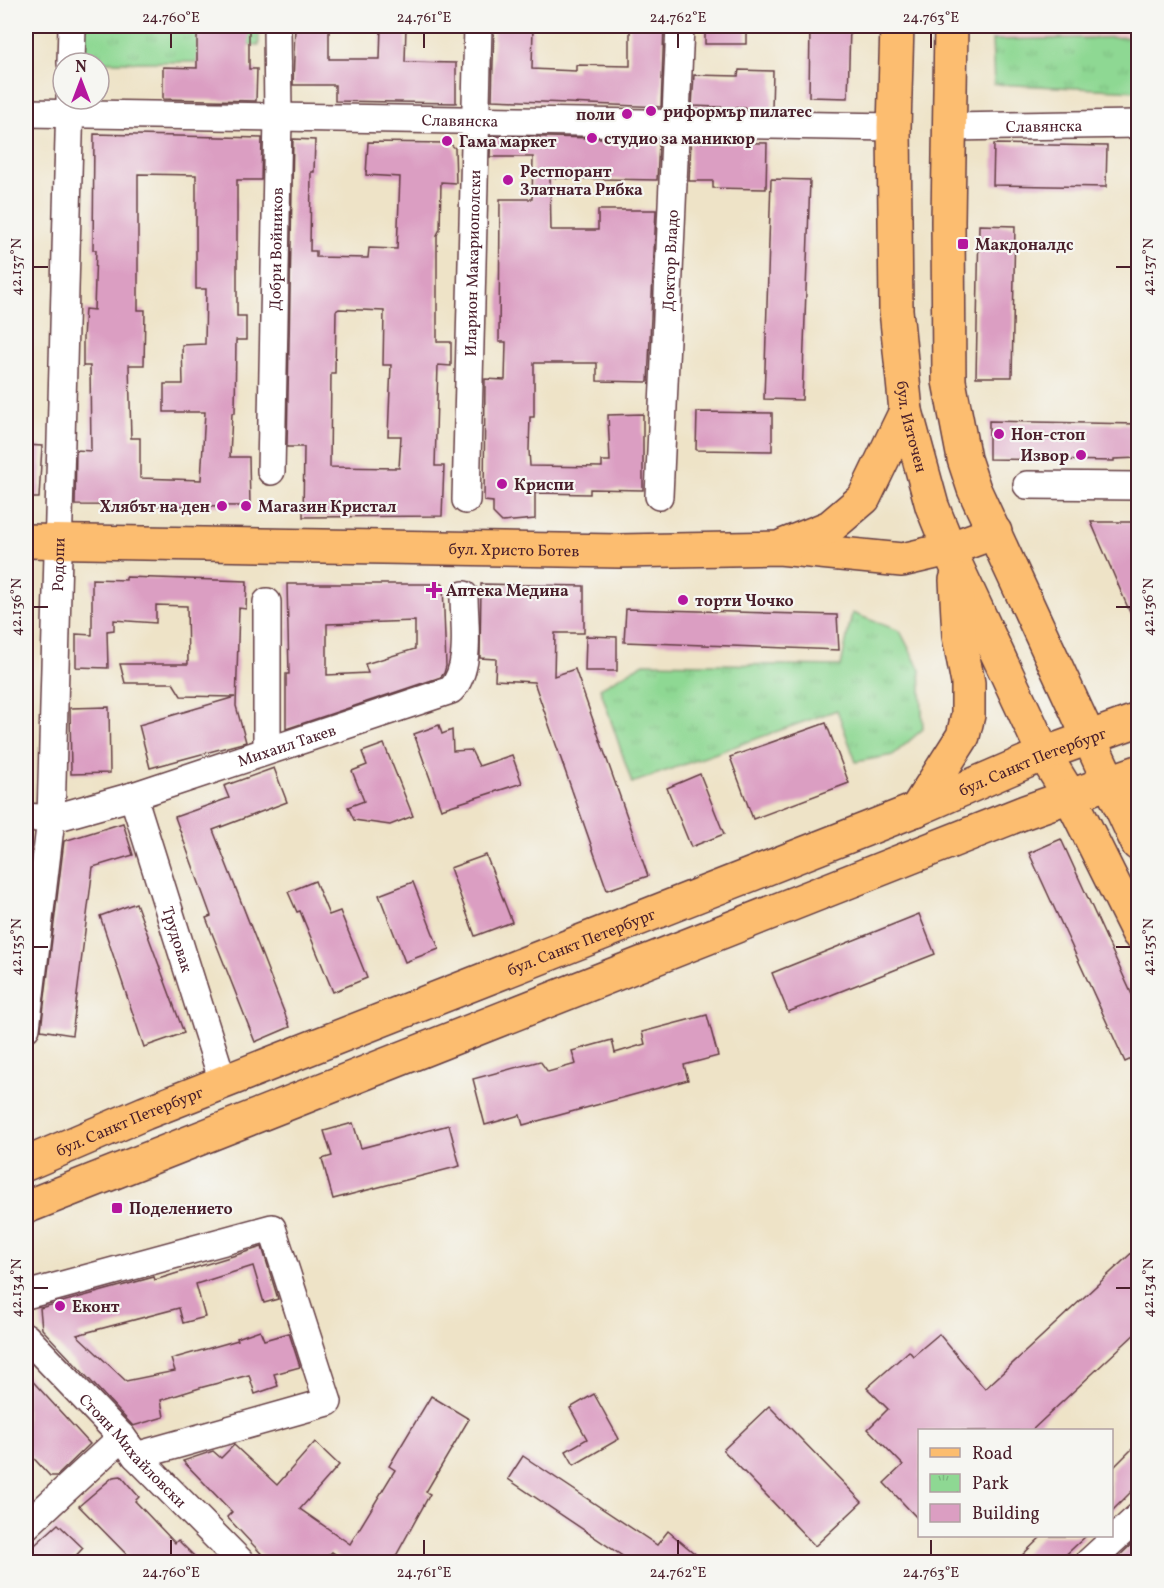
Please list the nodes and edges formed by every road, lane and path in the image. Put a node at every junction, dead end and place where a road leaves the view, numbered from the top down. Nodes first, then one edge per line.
1 (72, 26) edge
2 (277, 26) edge
3 (478, 26) edge
4 (680, 26) edge
5 (897, 26) edge
6 (951, 26) edge
7 (71, 51) edge
8 (111, 109) edge
9 (51, 110) edge
10 (70, 111) edge
11 (26, 113) edge
12 (278, 117) junction
13 (476, 120) junction
14 (676, 124) junction
15 (1138, 124) edge
16 (894, 127) junction
17 (950, 127) junction
18 (906, 411) junction
19 (271, 471) dead end
20 (1027, 485) dead end
21 (1138, 486) edge
22 (659, 496) dead end
23 (466, 500) dead end
24 (995, 532) junction
25 (41, 541) edge
26 (779, 548) junction
27 (952, 556) junction
28 (464, 595) dead end
29 (267, 602) dead end
30 (1138, 720) edge
31 (1089, 737) junction
32 (267, 749) junction
33 (1044, 754) junction
34 (1124, 776) edge
35 (134, 796) junction
36 (1070, 796) junction
37 (915, 810) junction
38 (38, 818) edge
39 (26, 844) edge
40 (1138, 844) edge
41 (1138, 933) edge
42 (26, 1028) edge
43 (223, 1082) junction
44 (145, 1113) junction
45 (26, 1145) edge
46 (26, 1164) edge
47 (26, 1207) edge
48 (26, 1295) edge
49 (26, 1337) edge
50 (129, 1447) junction
51 (1138, 1517) edge
52 (26, 1526) edge
53 (241, 1563) edge
54 (1089, 1563) edge

1 - 7 street
2 - 12 street, Добри Войников
3 - 13 street, Иларион Макариополски
4 - 14 street, Доктор Владо
5 - 16 main road, бул. Източен
6 - 17 main road
8 - 12 street, Славянска
9 - 11 street, Славянска
10 - 25 street, Родопи
12 - 13 street, Славянска
12 - 19 street, Добри Войников
13 - 14 street, Славянска
13 - 23 street, Иларион Макариополски
14 - 16 street, Славянска
14 - 22 street, Доктор Владо
15 - 17 street, Славянска
16 - 18 main road, бул. Източен
17 - 24 main road
18 - 26 main road
18 - 27 main road, бул. Източен
20 - 21 street
24 - 27 main road, бул. Христо Ботев
24 - 31 main road
25 - 26 main road, бул. Христо Ботев
25 - 38 street, Родопи
26 - 27 main road, бул. Христо Ботев
27 - 33 main road, бул. Източен
27 - 37 main road
28 - 32 street, Михаил Такев
29 - 32 street
30 - 31 main road, бул. Санкт Петербург
31 - 33 main road, бул. Санкт Петербург
31 - 34 main road
32 - 35 street, Михаил Такев
33 - 36 main road, бул. Източен
33 - 37 main road, бул. Санкт Петербург
34 - 36 main road
34 - 40 main road
35 - 38 street, Михаил Такев
35 - 43 street, Трудовак
36 - 41 main road, бул. Източен
36 - 47 main road
37 - 43 main road, бул. Санкт Петербург
38 - 39 street
38 - 42 street, Родопи
43 - 44 main road, бул. Санкт Петербург
44 - 45 main road
44 - 46 main road, бул. Санкт Петербург
48 - 50 street
49 - 50 street, Стоян Михайловски
50 - 52 street
50 - 53 street, Стоян Михайловски
51 - 54 street

